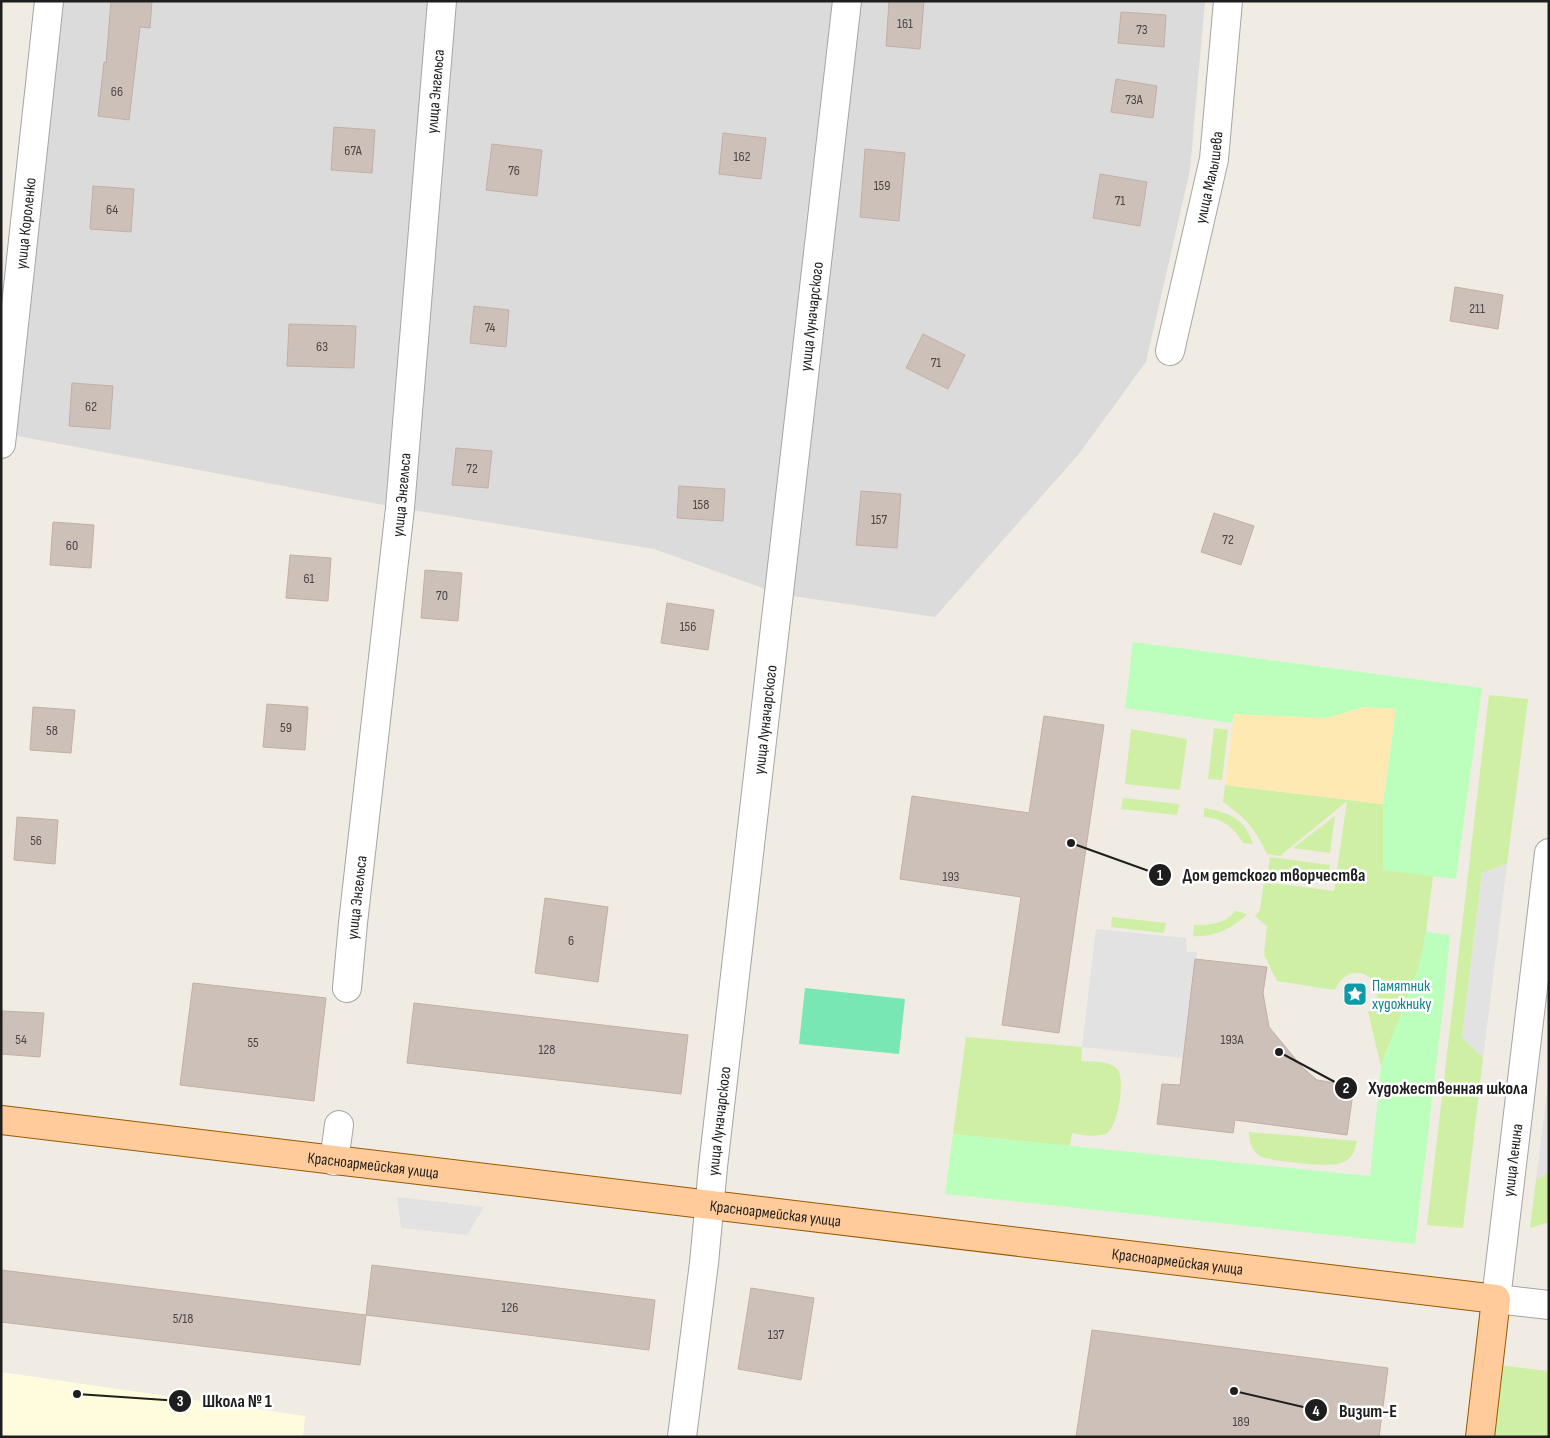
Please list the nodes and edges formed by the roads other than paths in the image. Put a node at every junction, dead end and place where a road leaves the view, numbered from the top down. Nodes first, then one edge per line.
1 (48, 1) edge
2 (442, 1) edge
3 (847, 1) edge
4 (1228, 1) edge
5 (1170, 350) dead end
6 (1, 444) edge
7 (1549, 853) edge
8 (347, 988) dead end
9 (1, 1120) edge
10 (339, 1124) dead end
11 (334, 1161) junction
12 (709, 1205) junction
13 (1496, 1299) junction
14 (1549, 1305) edge
15 (682, 1437) edge
16 (1480, 1437) edge

1 - 6 street, улица Короленко
2 - 8 street, улица Энгельса
3 - 12 street, улица Луначарского
4 - 5 street, улица Малышева
7 - 13 street, улица Ленина
9 - 11 main road, Красноармейская улица
10 - 11 street
11 - 12 main road, Красноармейская улица
12 - 13 main road, Красноармейская улица
12 - 15 street, улица Луначарского
13 - 14 street, Красноармейская улица
13 - 16 main road, улица Ленина

